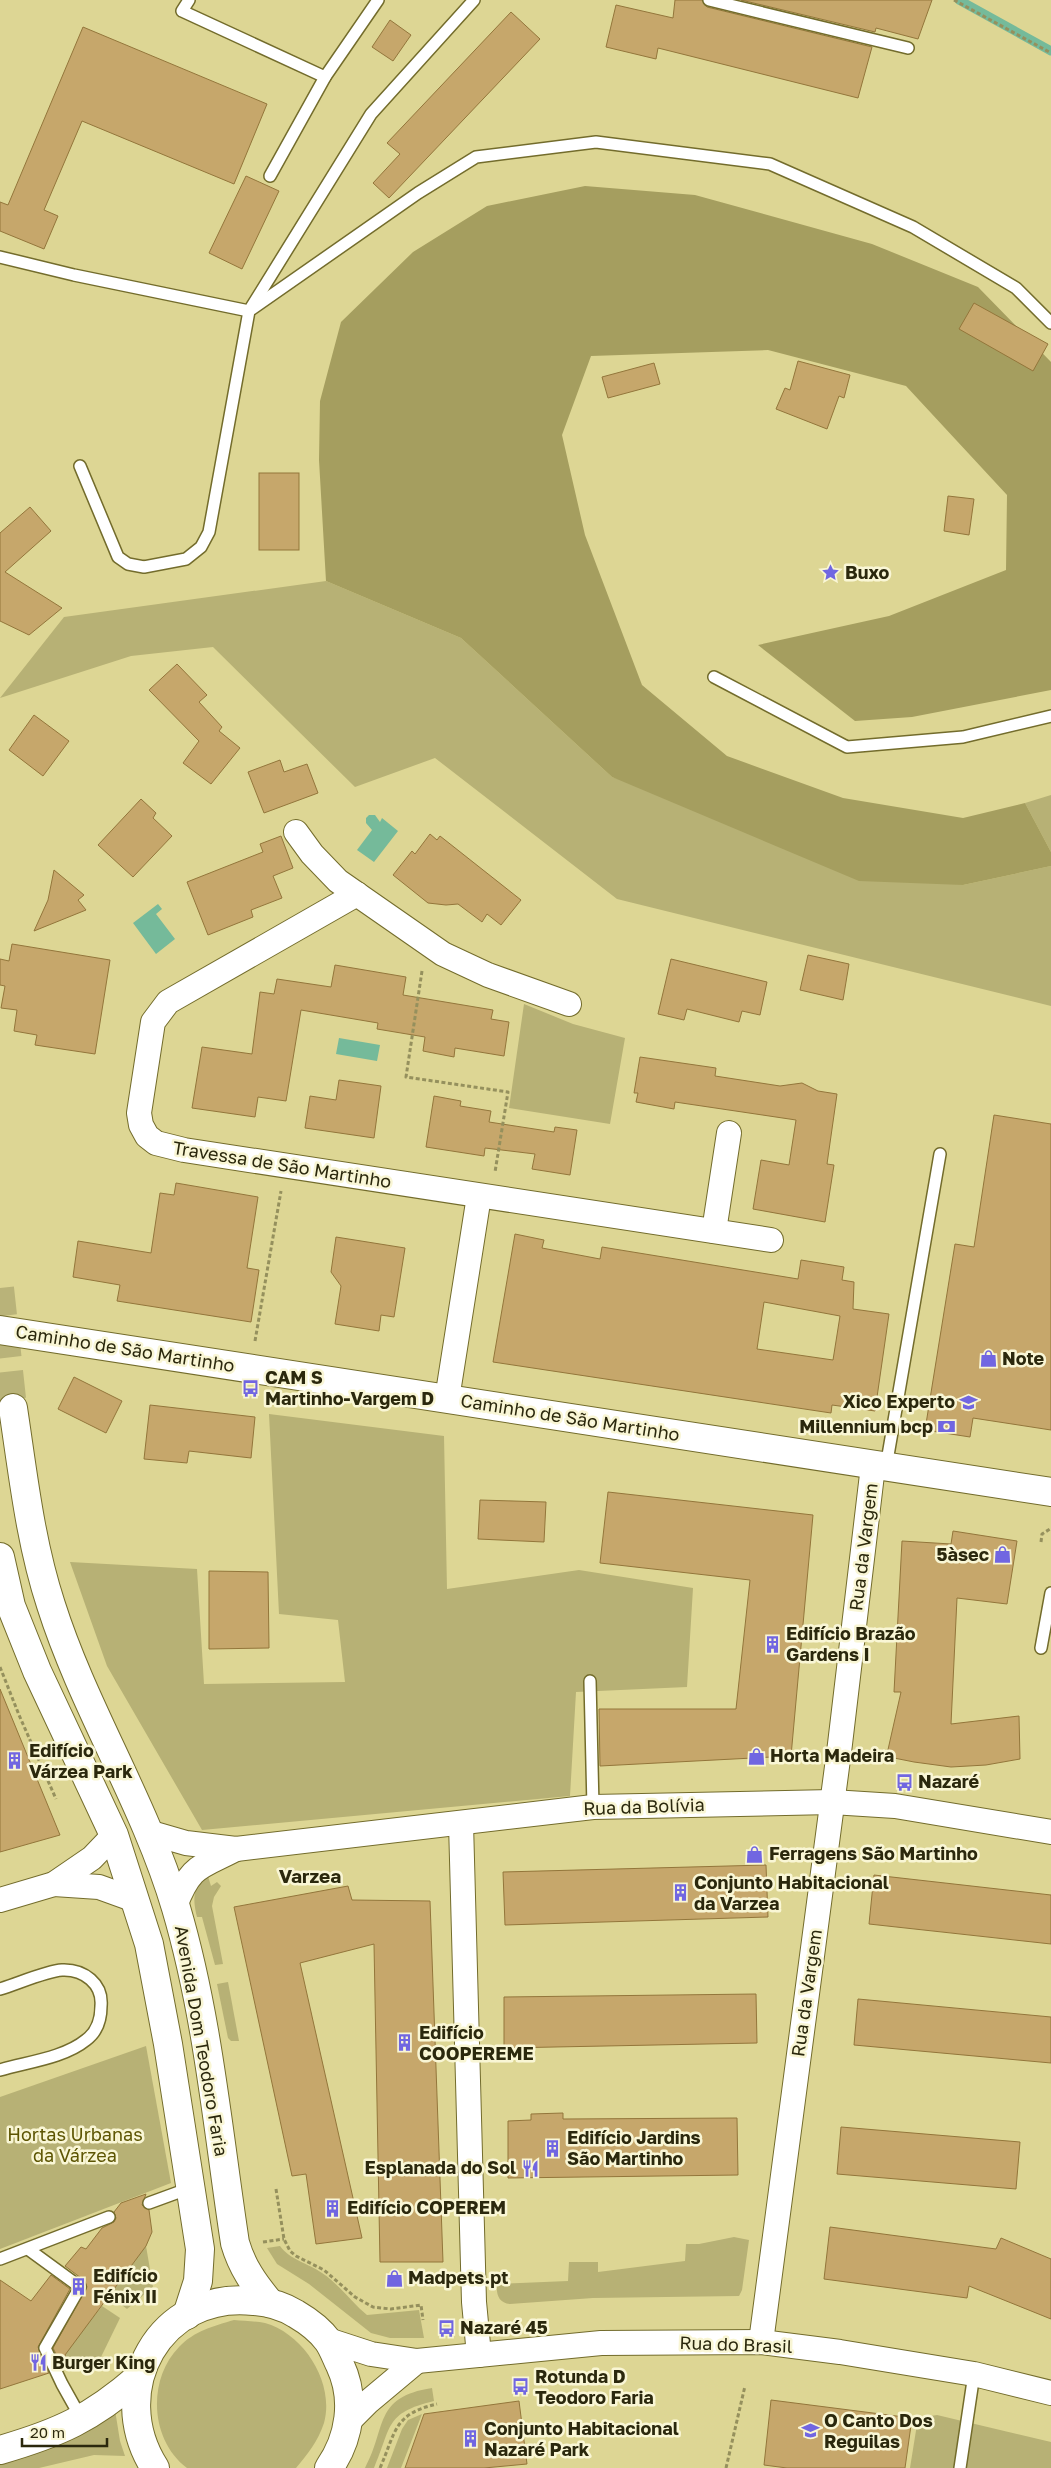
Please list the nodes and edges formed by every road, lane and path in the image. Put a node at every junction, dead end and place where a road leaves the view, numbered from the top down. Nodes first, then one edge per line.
1 (189, 0) edge
2 (378, 0) edge
3 (474, 0) edge
4 (710, 0) edge
5 (954, 0) edge
6 (908, 48) dead end
7 (1051, 54) edge
8 (325, 77) junction
9 (270, 176) dead end
10 (0, 257) edge
11 (249, 310) junction
12 (1051, 323) edge
13 (80, 466) dead end
14 (714, 677) dead end
15 (1051, 716) edge
16 (296, 832) dead end
17 (357, 894) junction
18 (422, 968) dead end
19 (569, 1004) dead end
20 (729, 1133) dead end
21 (940, 1154) dead end
22 (495, 1175) dead end
23 (281, 1188) dead end
24 (479, 1196) junction
25 (714, 1231) junction
26 (771, 1240) dead end
27 (0, 1330) edge
28 (254, 1349) dead end
29 (447, 1399) junction
30 (13, 1408) tunnel mouth
31 (880, 1466) junction
32 (1051, 1492) edge
33 (1050, 1529) edge
34 (1041, 1542) dead end
35 (0, 1557) edge
36 (1051, 1593) edge
37 (1041, 1648) dead end
38 (0, 1667) edge
39 (590, 1681) dead end
40 (56, 1798) dead end
41 (832, 1802) junction
42 (593, 1807) junction
43 (461, 1823) junction
44 (148, 1832) junction
45 (1051, 1832) edge
46 (114, 1834) junction
47 (236, 1848) junction
48 (54, 1884) junction
49 (0, 1900) edge
50 (135, 1900) junction
51 (175, 1906) junction
52 (0, 1989) edge
53 (0, 2070) edge
54 (190, 2188) junction
55 (276, 2189) dead end
56 (149, 2203) dead end
57 (109, 2217) dead end
58 (284, 2239) junction
59 (260, 2242) dead end
60 (28, 2249) junction
61 (0, 2259) edge
62 (270, 2302) junction
63 (187, 2315) junction
64 (423, 2320) dead end
65 (328, 2340) junction
66 (761, 2342) junction
67 (479, 2355) junction
68 (417, 2361) junction
69 (974, 2374) junction
70 (139, 2377) junction
71 (745, 2386) dead end
72 (1051, 2393) edge
73 (437, 2404) dead end
74 (82, 2420) junction
75 (349, 2421) junction
76 (0, 2450) edge
77 (155, 2468) edge
78 (329, 2468) edge
79 (380, 2468) edge
80 (726, 2468) edge
81 (960, 2468) edge

1 - 8 lane
2 - 8 lane
3 - 11 lane
4 - 6 lane
5 - 7 path
8 - 9 lane
10 - 11 lane
11 - 12 lane
11 - 13 lane
14 - 15 lane
16 - 17 street
17 - 19 street
17 - 24 street, Travessa de São Martinho
18 - 22 path
20 - 25 street
21 - 31 lane
23 - 28 path
24 - 25 street, Travessa de São Martinho
24 - 29 street
25 - 26 street, Travessa de São Martinho
27 - 29 main road, Caminho de São Martinho
29 - 31 main road, Caminho de São Martinho
30 - 44 main road, Avenida Dom Teodoro Faria
31 - 32 main road, Caminho de São Martinho
31 - 41 street, Rua da Vargem
33 - 34 path
35 - 46 main road, Avenida Dom Teodoro Faria
36 - 37 lane
38 - 40 path
39 - 42 lane
41 - 42 street, Rua da Bolívia
41 - 45 street, Rua da Bolívia
41 - 66 street, Rua da Vargem
42 - 43 street, Rua da Bolívia
43 - 47 street, Rua da Bolívia
43 - 67 street
44 - 47 street, Rua da Bolívia
44 - 51 main road, Avenida Dom Teodoro Faria
46 - 48 street
46 - 50 main road, Avenida Dom Teodoro Faria
47 - 51 street, Rua da Bolívia
48 - 49 street
48 - 50 street
50 - 54 main road, Avenida Dom Teodoro Faria
51 - 62 main road, Avenida Dom Teodoro Faria
52 - 53 lane
54 - 56 lane
54 - 63 main road, Avenida Dom Teodoro Faria
55 - 58 path
57 - 60 lane
58 - 59 path
58 - 64 path
60 - 61 lane
60 - 74 lane
62 - 63 main road
62 - 65 main road
63 - 70 main road
65 - 68 street, Rua do Brasil
65 - 75 main road
66 - 67 street, Rua do Brasil
66 - 69 street, Rua do Brasil
67 - 68 street, Rua do Brasil
68 - 75 street
69 - 72 street, Rua do Brasil
69 - 81 lane
70 - 74 main road
70 - 77 main road
71 - 80 path
73 - 79 path
74 - 76 main road
75 - 78 main road

